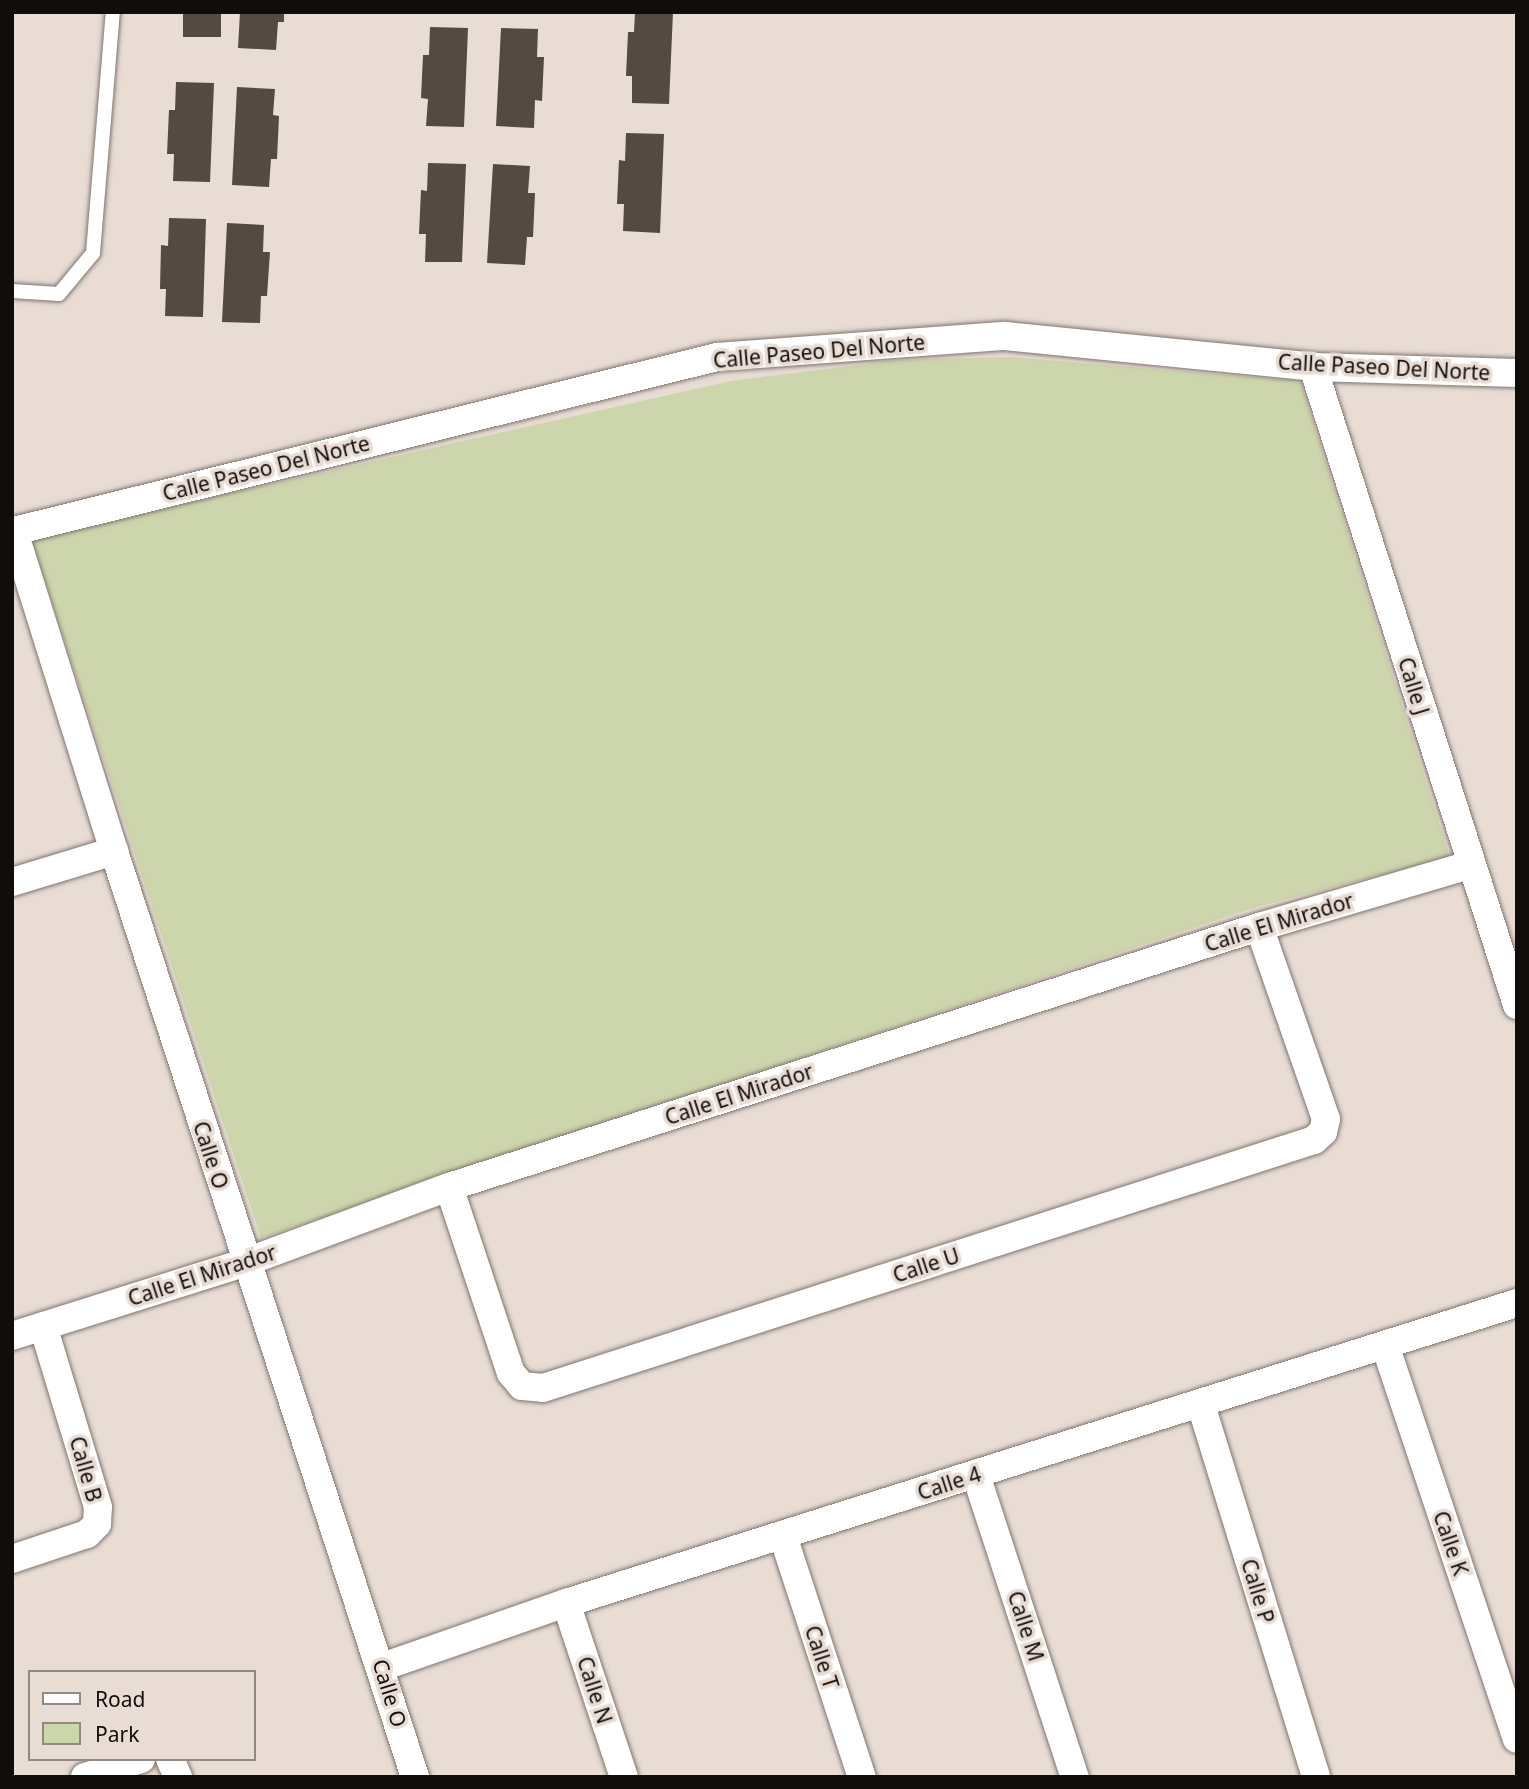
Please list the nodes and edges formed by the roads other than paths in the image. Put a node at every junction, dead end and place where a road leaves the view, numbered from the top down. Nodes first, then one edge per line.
1 (113, 12) edge
2 (12, 291) edge
3 (1313, 366) junction
4 (1517, 373) edge
5 (15, 531) joint
6 (114, 851) junction
7 (1470, 865) junction
8 (12, 882) edge
9 (1259, 928) junction
10 (1517, 1005) edge
11 (449, 1187) junction
12 (246, 1262) junction
13 (1517, 1303) edge
14 (43, 1326) junction
15 (12, 1336) edge
16 (1385, 1348) junction
17 (1201, 1405) junction
18 (976, 1475) junction
19 (783, 1536) junction
20 (12, 1559) edge
21 (566, 1603) junction
22 (382, 1667) junction
23 (1517, 1739) edge
24 (135, 1761) edge
25 (171, 1761) edge
26 (85, 1777) edge
27 (178, 1777) edge
28 (415, 1777) edge
29 (624, 1777) edge
30 (862, 1777) edge
31 (1075, 1777) edge
32 (1316, 1777) edge

1 - 2 lane
3 - 4 street, Calle Paseo Del Norte
3 - 5 street, Calle Paseo Del Norte
3 - 7 street, Calle J
5 - 6 street, Calle O
6 - 8 street
6 - 12 street, Calle O
7 - 9 street, Calle El Mirador
7 - 10 street, Calle J
9 - 11 street, Calle El Mirador
9 - 11 street, Calle U
11 - 12 street, Calle El Mirador
12 - 14 street, Calle El Mirador
12 - 22 street, Calle O
13 - 16 street, Calle 4
14 - 15 street, Calle El Mirador
14 - 20 street, Calle B
16 - 17 street, Calle 4
16 - 23 street, Calle K
17 - 18 street, Calle 4
17 - 32 street, Calle P
18 - 19 street, Calle 4
18 - 31 street, Calle M
19 - 21 street, Calle 4
19 - 30 street, Calle T
21 - 22 street, Calle 4
21 - 29 street, Calle N
22 - 28 street, Calle O
24 - 26 street
25 - 27 street

